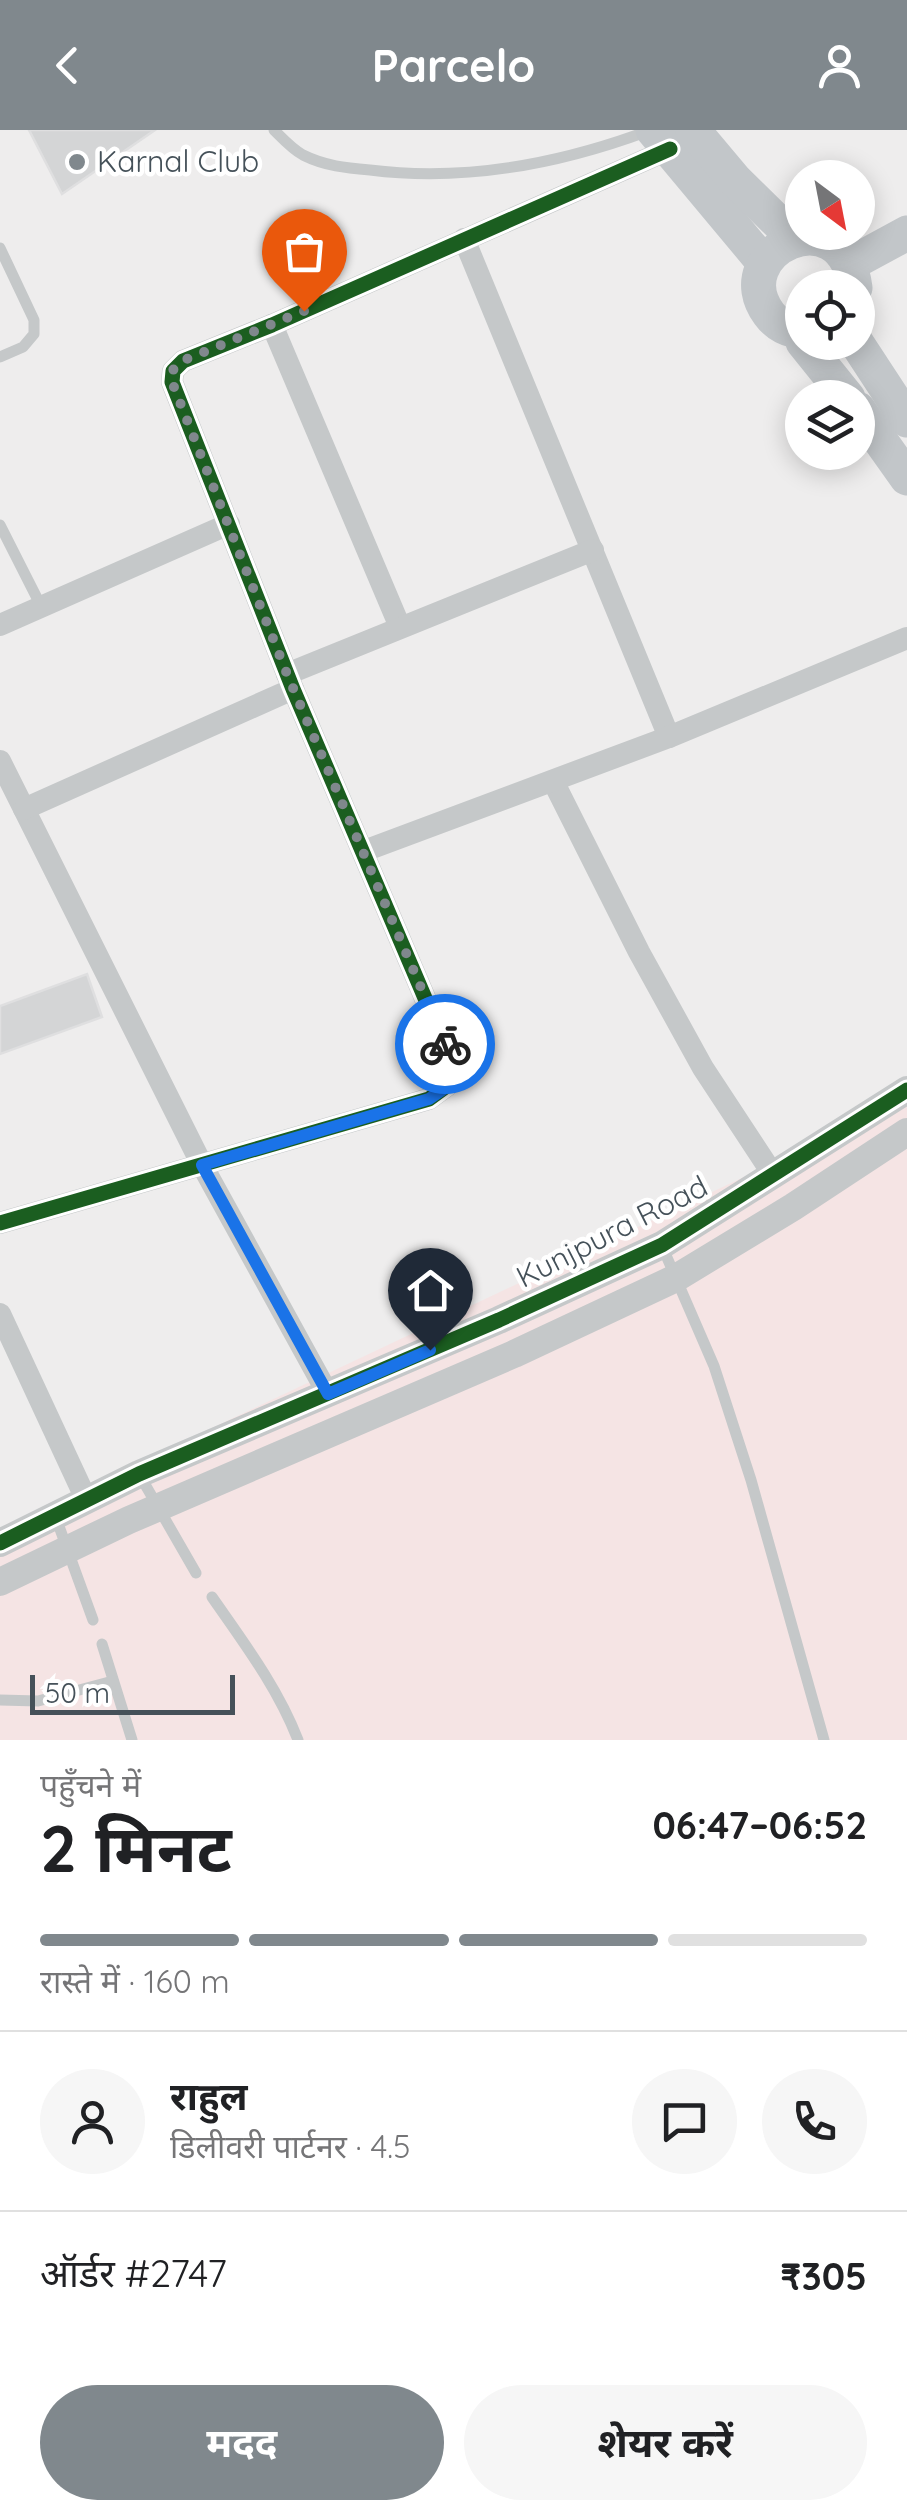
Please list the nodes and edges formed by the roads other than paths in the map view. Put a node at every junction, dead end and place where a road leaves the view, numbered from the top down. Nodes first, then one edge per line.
1 (274, 130) edge
2 (667, 135) edge
3 (785, 229) edge
4 (907, 233) edge
5 (464, 239) junction
6 (785, 243) edge
7 (0, 248) edge
8 (764, 263) junction
9 (861, 270) edge
10 (272, 325) junction
11 (785, 326) edge
12 (0, 358) edge
13 (818, 360) edge
14 (868, 360) edge
15 (834, 380) edge
16 (907, 420) edge
17 (875, 433) edge
18 (907, 478) edge
19 (229, 524) junction
20 (0, 525) edge
21 (593, 550) junction
22 (42, 606) junction
23 (0, 625) edge
24 (400, 628) junction
25 (907, 638) edge
26 (290, 682) junction
27 (669, 737) junction
28 (0, 761) edge
29 (553, 780) junction
30 (24, 810) junction
31 (364, 850) junction
32 (907, 1090) edge
33 (907, 1132) edge
34 (202, 1165) junction
35 (774, 1176) junction
36 (0, 1222) edge
37 (662, 1244) junction
38 (676, 1278) junction
39 (0, 1314) edge
40 (328, 1394) junction
41 (139, 1474) junction
42 (86, 1499) junction
43 (157, 1509) junction
44 (56, 1518) junction
45 (0, 1543) edge
46 (68, 1550) junction
47 (196, 1572) dead end
48 (0, 1582) edge
49 (212, 1597) dead end
50 (93, 1620) dead end
51 (102, 1644) dead end
52 (113, 1681) junction
53 (0, 1700) edge
54 (132, 1740) edge
55 (298, 1740) edge
56 (824, 1740) edge

1 - 2 lane
2 - 3 main road
2 - 5 street
2 - 8 main road
4 - 9 main road
5 - 10 street
5 - 21 street
6 - 8 main road
7 - 12 lane
8 - 11 main road
10 - 19 street
10 - 24 street
13 - 15 main road
14 - 16 main road
17 - 18 main road
19 - 22 street
19 - 26 street
20 - 22 lane
21 - 24 street
21 - 27 street
22 - 23 street
24 - 26 street
25 - 27 street
26 - 30 street
26 - 31 street
27 - 29 street
28 - 30 street
29 - 31 street
29 - 35 street
30 - 34 street
31 - 34 street
32 - 35 street, Kunjpura Road
33 - 38 street
34 - 36 street
34 - 40 street
35 - 37 street, Kunjpura Road
37 - 38 lane
37 - 40 street, Kunjpura Road
38 - 43 street
38 - 56 lane
39 - 42 street
40 - 41 street, Kunjpura Road
41 - 42 street, Kunjpura Road
41 - 43 lane
42 - 44 street, Kunjpura Road
43 - 46 street
43 - 47 lane
44 - 45 street, Kunjpura Road
44 - 46 lane
46 - 48 street
46 - 50 lane
49 - 55 lane
51 - 52 lane
52 - 53 lane
52 - 54 lane

